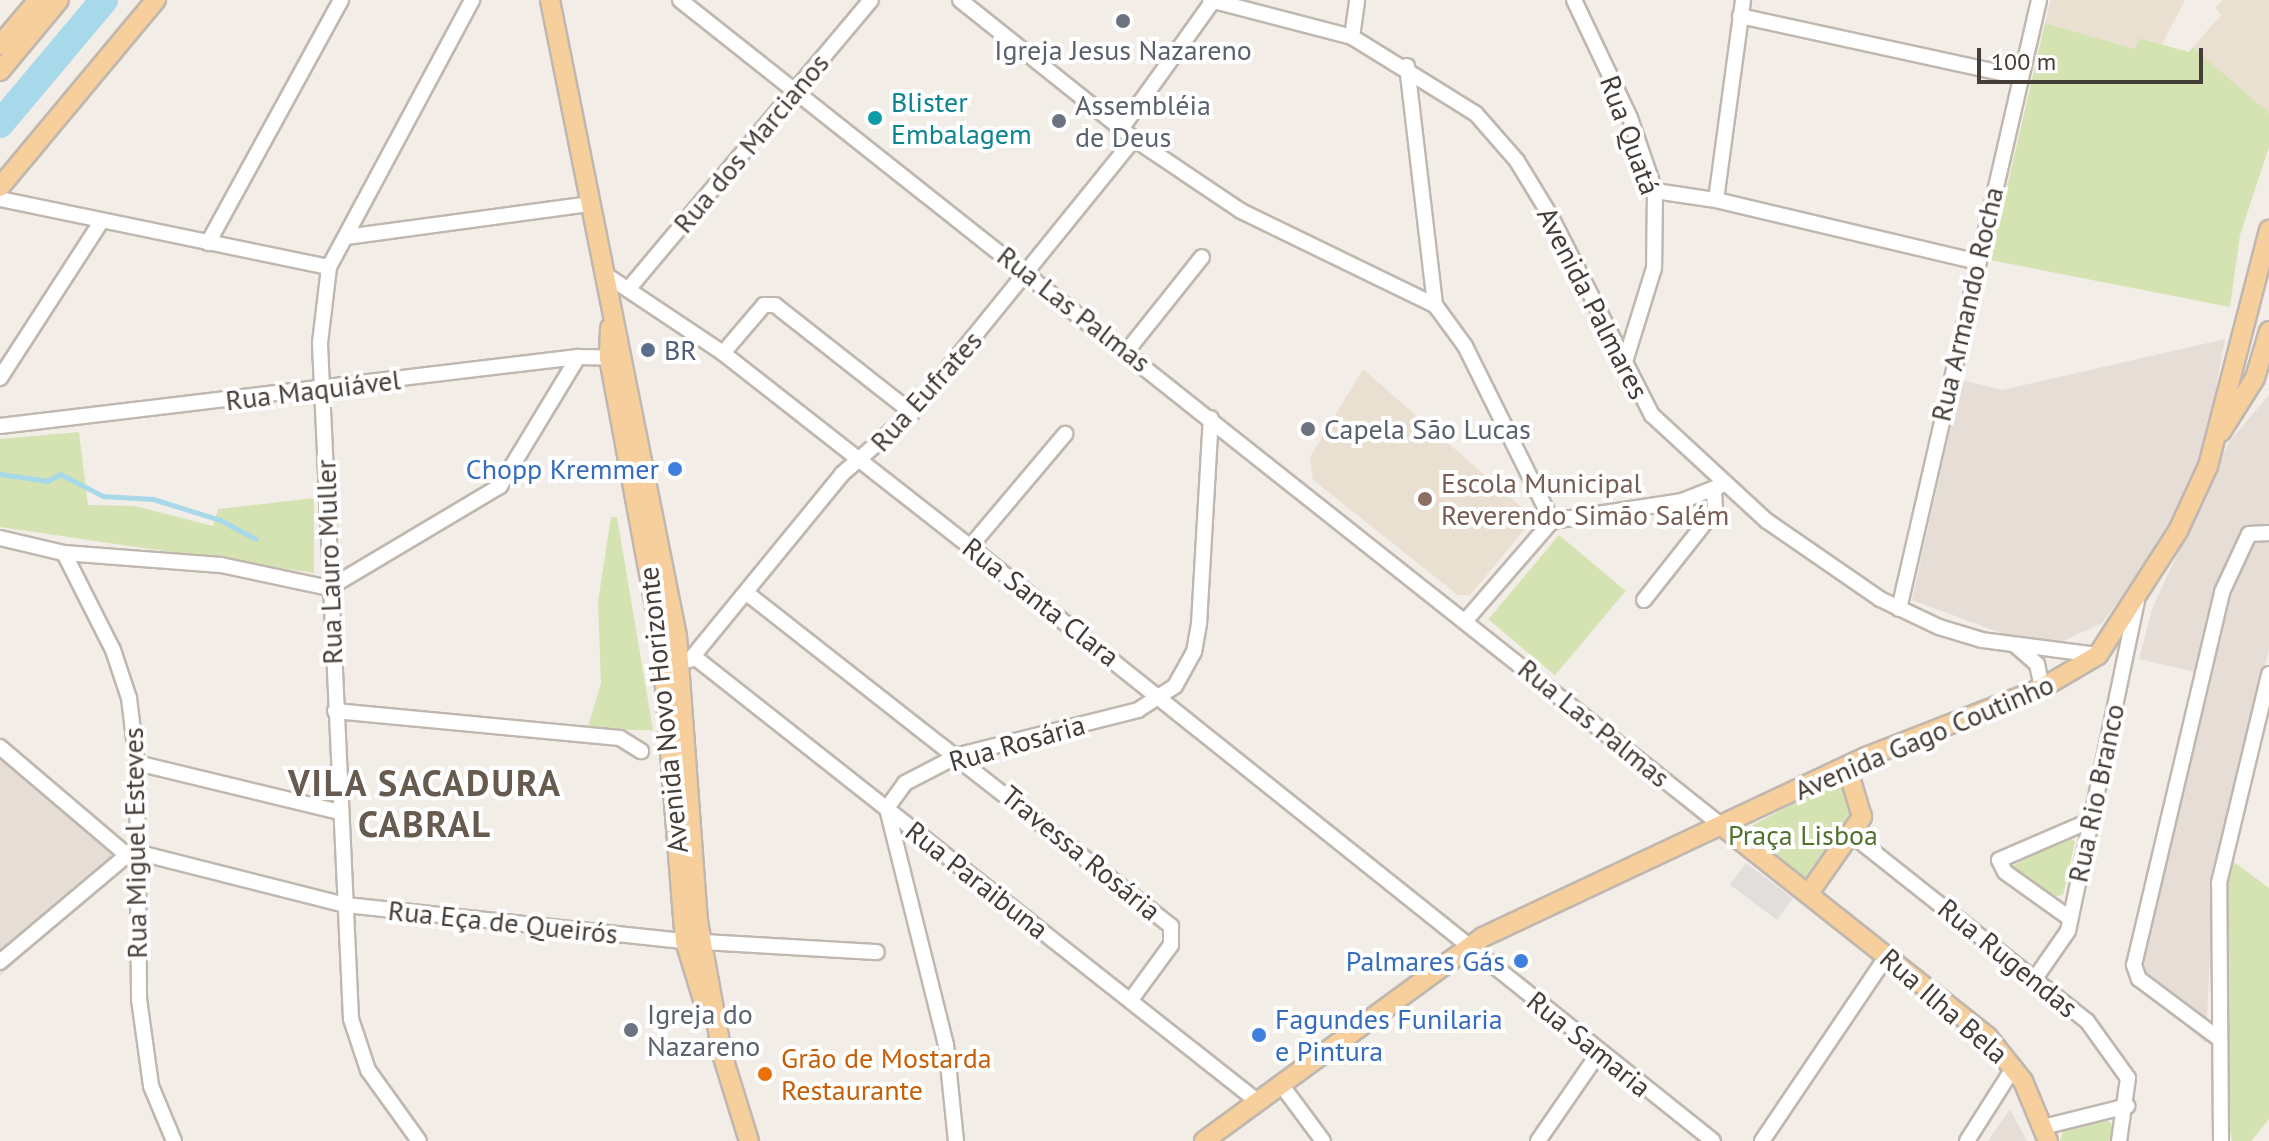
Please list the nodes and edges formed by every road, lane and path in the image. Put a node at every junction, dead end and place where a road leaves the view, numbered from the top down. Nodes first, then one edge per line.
1 (38, 0) edge
2 (59, 0) edge
3 (156, 0) edge
4 (341, 0) edge
5 (472, 0) edge
6 (550, 0) edge
7 (680, 0) edge
8 (871, 0) edge
9 (960, 0) edge
10 (1211, 0) edge
11 (1357, 0) edge
12 (1574, 0) edge
13 (1743, 0) edge
14 (2039, 0) edge
15 (1740, 16) junction
16 (1352, 37) junction
17 (0, 45) edge
18 (1407, 66) junction
19 (0, 71) edge
20 (2020, 77) junction
21 (796, 91) junction
22 (1121, 129) junction
23 (1134, 139) junction
24 (0, 187) edge
25 (1655, 191) junction
26 (0, 199) edge
27 (1716, 200) junction
28 (589, 204) junction
29 (101, 222) junction
30 (2269, 230) edge
31 (346, 237) junction
32 (208, 243) junction
33 (1202, 257) dead end
34 (1974, 261) junction
35 (329, 267) junction
36 (603, 273) junction
37 (1027, 273) junction
38 (631, 286) junction
39 (2269, 286) edge
40 (2249, 296) junction
41 (1435, 305) junction
42 (2269, 331) edge
43 (2241, 332) junction
44 (1127, 351) junction
45 (723, 353) junction
46 (578, 357) junction
47 (617, 358) junction
48 (2265, 363) edge
49 (1623, 368) junction
50 (0, 378) edge
51 (2269, 383) edge
52 (324, 388) junction
53 (2240, 408) junction
54 (912, 413) junction
55 (1211, 418) junction
56 (0, 426) edge
57 (1065, 434) dead end
58 (2220, 434) junction
59 (860, 462) junction
60 (1720, 489) junction
61 (1552, 521) junction
62 (2269, 533) edge
63 (0, 538) edge
64 (970, 547) junction
65 (64, 553) junction
66 (329, 588) junction
67 (748, 594) junction
68 (1644, 600) dead end
69 (2137, 601) junction
70 (1899, 609) junction
71 (1467, 619) junction
72 (2015, 645) junction
73 (2098, 655) junction
74 (697, 659) junction
75 (677, 662) junction
76 (2269, 674) edge
77 (2042, 688) junction
78 (1162, 697) junction
79 (335, 711) junction
80 (0, 747) edge
81 (641, 751) dead end
82 (959, 755) junction
83 (137, 763) junction
84 (1847, 767) junction
85 (887, 808) junction
86 (339, 812) junction
87 (2089, 821) junction
88 (1722, 826) junction
89 (1852, 835) junction
90 (132, 856) junction
91 (1809, 893) junction
92 (346, 905) junction
93 (2068, 917) junction
94 (693, 941) junction
95 (1468, 945) junction
96 (877, 952) dead end
97 (1887, 956) junction
98 (0, 962) edge
99 (2036, 977) junction
100 (1130, 1001) junction
101 (2218, 1038) junction
102 (1598, 1054) junction
103 (2014, 1067) junction
104 (1280, 1083) junction
105 (1257, 1101) junction
106 (2127, 1106) junction
107 (2046, 1134) edge
108 (174, 1141) edge
109 (419, 1141) edge
110 (749, 1141) edge
111 (956, 1141) edge
112 (1204, 1141) edge
113 (1323, 1141) edge
114 (1538, 1141) edge
115 (1713, 1141) edge
116 (1762, 1141) edge
117 (1967, 1141) edge
118 (2119, 1141) edge
119 (2221, 1141) edge

1 - 17 main road
2 - 19 main road
3 - 24 main road
4 - 32 street
5 - 31 street, Rua Lauro Muller
6 - 28 main road, Avenida Novo Horizonte
7 - 21 street, Rua Las Palmas
8 - 21 street, Rua dos Marcianos
9 - 22 street
10 - 16 street, Avenida Palmares
10 - 22 street
11 - 16 street
12 - 25 street, Rua Quatá
13 - 15 street
14 - 20 street, Rua Armando Rocha
15 - 20 street
15 - 27 street
16 - 18 street, Avenida Palmares
18 - 41 street
18 - 49 street, Avenida Palmares
20 - 34 street, Rua Armando Rocha
21 - 37 street, Rua Las Palmas
21 - 38 street, Rua dos Marcianos
22 - 23 street
23 - 37 street, Rua Eufrates
23 - 41 street
25 - 27 street
25 - 49 street, Rua Quatá
26 - 29 street
27 - 34 street
28 - 31 street
28 - 36 main road, Avenida Novo Horizonte
29 - 32 street
29 - 50 street
30 - 40 main road, Avenida Gago Coutinho
31 - 35 street, Rua Lauro Muller
32 - 35 street
33 - 44 street
34 - 70 street, Rua Armando Rocha
35 - 52 street, Rua Lauro Muller
36 - 38 street, Rua Santa Clara
36 - 47 main road, Avenida Novo Horizonte
37 - 44 street, Rua Las Palmas
37 - 54 street, Rua Eufrates
38 - 45 street, Rua Santa Clara
39 - 40 main road
40 - 43 main road, Avenida Gago Coutinho
41 - 61 street
42 - 48 main road, Avenida Gago Coutinho
43 - 48 main road
43 - 58 main road, Avenida Gago Coutinho
44 - 55 street, Rua Las Palmas
45 - 54 street
45 - 59 street, Rua Santa Clara
46 - 47 street, Rua Maquiável
46 - 52 street, Rua Maquiável
46 - 66 street
47 - 75 main road, Avenida Novo Horizonte
47 - 94 main road, Avenida Novo Horizonte
48 - 53 main road, Avenida Gago Coutinho
49 - 60 street, Avenida Palmares
51 - 53 main road
52 - 56 street, Rua Maquiável
52 - 66 street, Rua Lauro Muller
53 - 58 main road, Avenida Gago Coutinho
54 - 59 street, Rua Eufrates
55 - 71 street, Rua Las Palmas
55 - 78 street
57 - 64 street
58 - 69 main road, Avenida Gago Coutinho
59 - 64 street, Rua Santa Clara
59 - 67 street, Rua Eufrates
60 - 61 street
60 - 68 street
60 - 70 street, Avenida Palmares
61 - 71 street
62 - 101 street
63 - 65 street
64 - 78 street, Rua Santa Clara
65 - 66 street
65 - 83 street, Rua Miguel Esteves
66 - 79 street, Rua Lauro Muller
67 - 74 street, Rua Eufrates
67 - 82 street
69 - 73 main road, Avenida Gago Coutinho
69 - 87 street, Rua Rio Branco
70 - 72 street, Avenida Palmares
71 - 88 street, Rua Las Palmas
72 - 73 street, Avenida Palmares
72 - 77 street
73 - 77 main road, Avenida Gago Coutinho
74 - 75 street
74 - 85 street, Rua Paraibuna
75 - 94 main road, Avenida Novo Horizonte
76 - 101 street
77 - 84 main road, Avenida Gago Coutinho
78 - 82 street, Rua Rosária
78 - 95 street, Rua Santa Clara
79 - 81 street
79 - 86 street, Rua Lauro Muller
80 - 90 street
82 - 85 street, Rua Rosária
82 - 100 street, Travessa Rosária
83 - 86 street
83 - 90 street, Rua Miguel Esteves
84 - 88 main road, Avenida Gago Coutinho
84 - 89 main road
85 - 100 street, Rua Paraibuna
85 - 111 street
86 - 92 street, Rua Lauro Muller
87 - 93 street, Rua Rio Branco
87 - 93 street
88 - 91 main road
88 - 95 main road, Avenida Gago Coutinho
89 - 91 main road
89 - 99 street, Rua Rugendas
90 - 92 street, Rua Eça de Queirós
90 - 98 street
90 - 108 street, Rua Miguel Esteves
91 - 97 main road, Rua Ilha Bela
92 - 94 street, Rua Eça de Queirós
92 - 109 street, Rua Lauro Muller
93 - 99 street, Rua Rio Branco
94 - 96 street, Rua Eça de Queirós
94 - 110 main road, Avenida Novo Horizonte
95 - 102 street, Rua Samaria
95 - 104 main road, Avenida Gago Coutinho
97 - 103 main road, Rua Ilha Bela
97 - 116 street
99 - 106 street, Rua Rugendas
100 - 105 street, Rua Paraibuna
101 - 119 street
102 - 114 street
102 - 115 street, Rua Samaria
103 - 107 main road, Rua Ilha Bela
103 - 117 street
104 - 105 main road, Avenida Gago Coutinho
104 - 113 street
105 - 112 main road, Avenida Gago Coutinho
106 - 107 street
106 - 118 street

